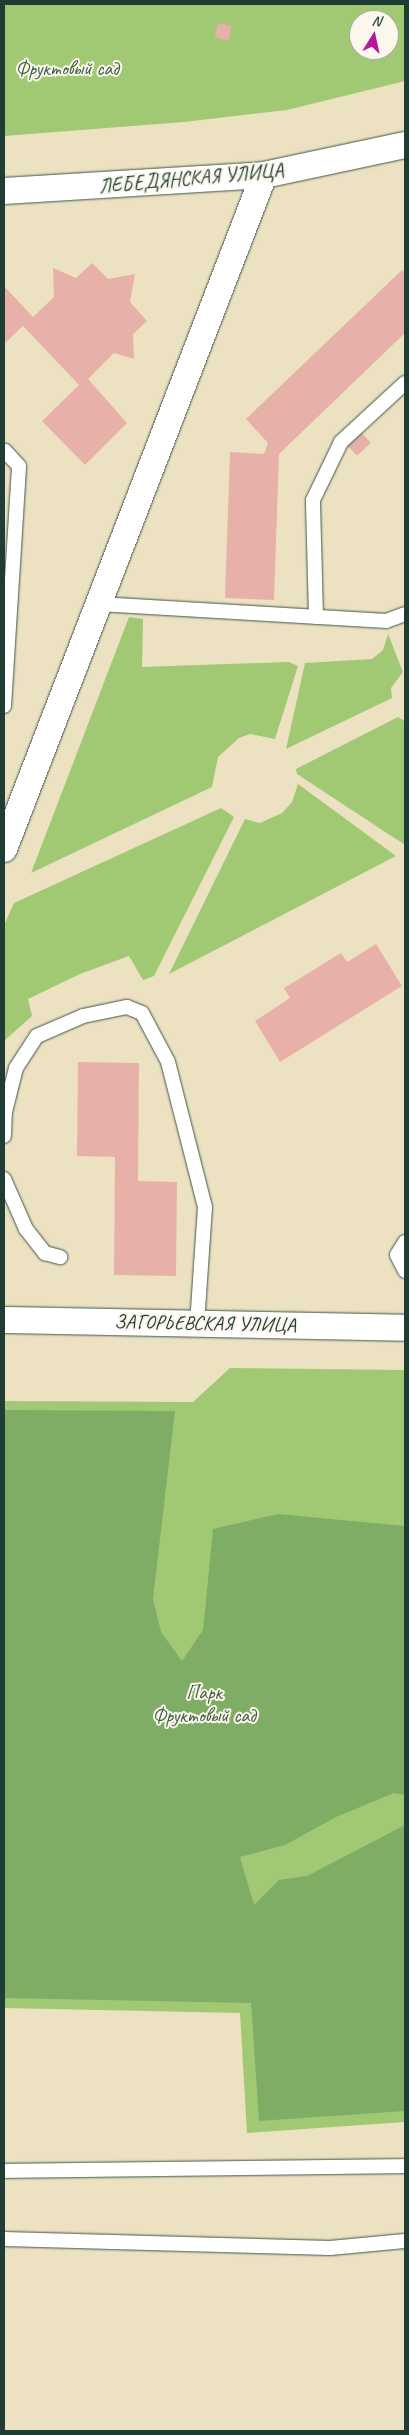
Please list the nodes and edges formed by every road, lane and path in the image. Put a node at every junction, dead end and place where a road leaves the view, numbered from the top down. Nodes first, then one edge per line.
1 (405, 144) edge
2 (264, 175) junction
3 (4, 191) edge
4 (405, 383) edge
5 (5, 451) edge
6 (99, 604) junction
7 (405, 614) edge
8 (316, 617) junction
9 (4, 706) edge
10 (4, 849) edge
11 (4, 1136) edge
12 (4, 1179) edge
13 (405, 1242) edge
14 (60, 1257) dead end
15 (405, 1271) edge
16 (4, 1320) edge
17 (197, 1323) junction
18 (405, 1328) edge
19 (405, 2166) edge
20 (4, 2171) edge
21 (4, 2239) edge
22 (405, 2241) edge

1 - 2 street, ЛЕБЕДЯНСКАЯ УЛИЦА
2 - 3 street, ЛЕБЕДЯНСКАЯ УЛИЦА
2 - 6 street
4 - 8 lane
5 - 9 lane
6 - 8 lane
6 - 10 street
7 - 8 lane
11 - 17 lane
12 - 14 lane
13 - 15 lane
16 - 17 street, ЗАГОРЬЕВСКАЯ УЛИЦА
17 - 18 street, ЗАГОРЬЕВСКАЯ УЛИЦА
19 - 20 lane
21 - 22 lane

